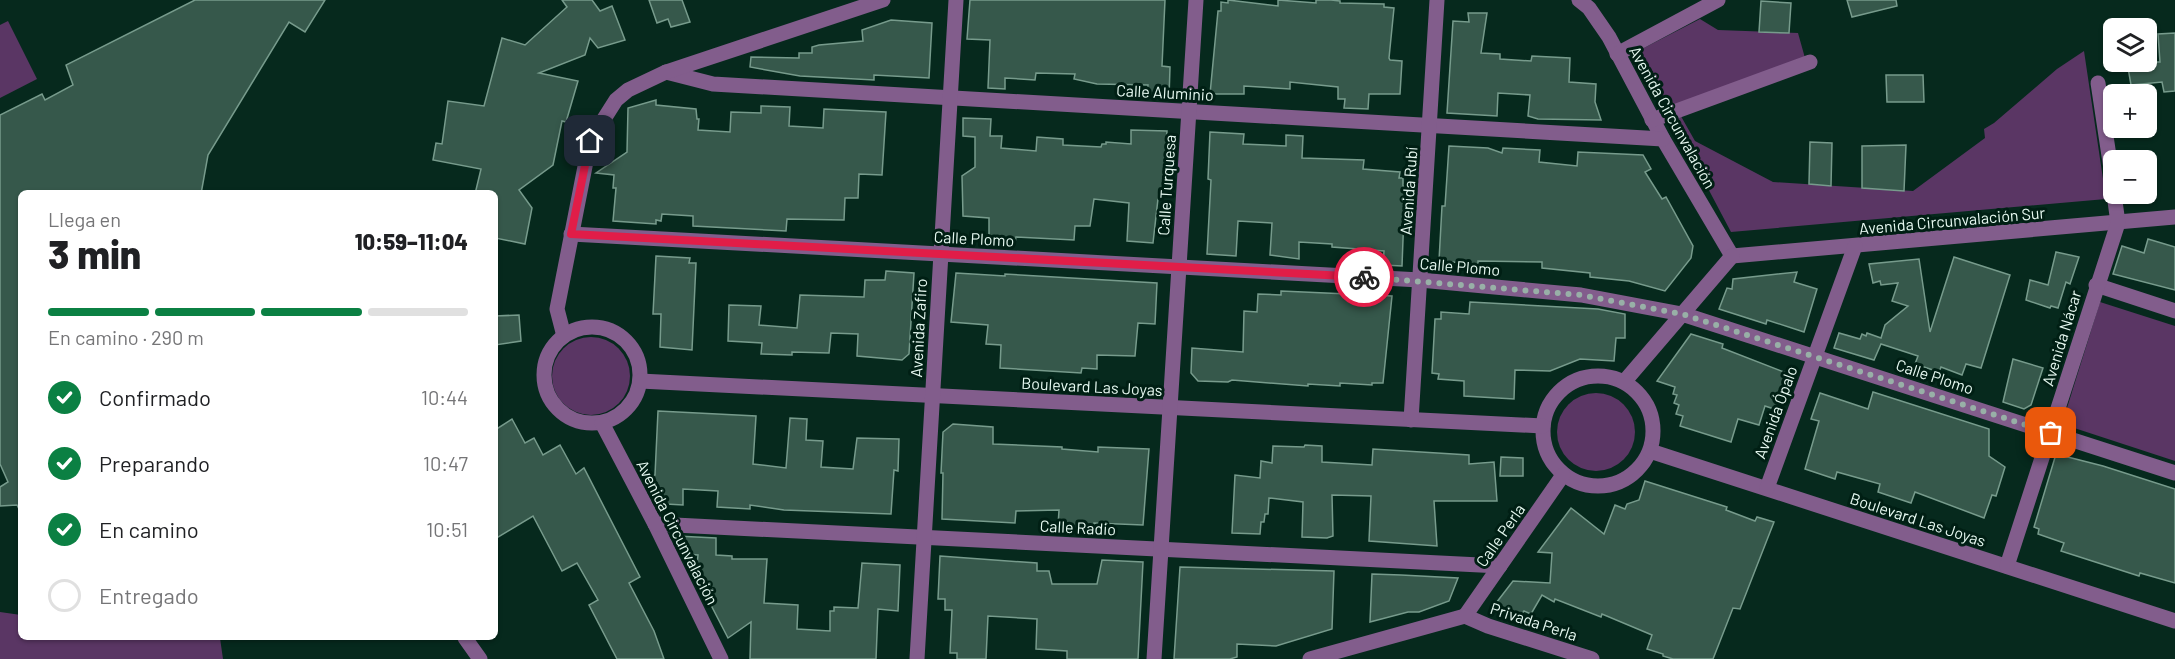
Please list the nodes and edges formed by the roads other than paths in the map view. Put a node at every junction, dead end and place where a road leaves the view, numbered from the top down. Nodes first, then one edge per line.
1 (883, 0) edge
2 (956, 0) edge
3 (1196, 0) edge
4 (1437, 0) edge
5 (1579, 0) edge
6 (1718, 0) edge
7 (1617, 54) junction
8 (1810, 62) dead end
9 (666, 72) junction
10 (2098, 84) dead end
11 (950, 98) junction
12 (1189, 112) junction
13 (1652, 120) junction
14 (1430, 126) junction
15 (1663, 139) junction
16 (2108, 150) edge
17 (2116, 204) edge
18 (2175, 217) edge
19 (2118, 223) junction
20 (571, 234) junction
21 (1855, 246) junction
22 (941, 254) junction
23 (1732, 256) junction
24 (1179, 267) junction
25 (1420, 280) junction
26 (2096, 285) junction
27 (2175, 310) edge
28 (1682, 314) junction
29 (564, 336) junction
30 (1814, 357) junction
31 (640, 381) junction
32 (1624, 382) junction
33 (932, 396) junction
34 (1170, 408) junction
35 (1412, 420) junction
36 (602, 423) junction
37 (1543, 426) junction
38 (2051, 433) junction
39 (1650, 451) junction
40 (2175, 472) edge
41 (1563, 475) junction
42 (1767, 489) junction
43 (655, 524) junction
44 (924, 537) junction
45 (1161, 549) junction
46 (1500, 566) junction
47 (2007, 566) junction
48 (1466, 616) junction
49 (2175, 621) edge
50 (466, 640) edge
51 (480, 659) edge
52 (721, 659) edge
53 (917, 659) edge
54 (1154, 659) edge
55 (1310, 659) edge
56 (1592, 659) edge

1 - 9 street
2 - 11 street, Avenida Zafiro
3 - 12 street, Calle Turquesa
4 - 14 street, Avenida Rubí
5 - 7 street, Avenida Circunvalación
6 - 7 street
7 - 13 street, Avenida Circunvalación
8 - 13 street
9 - 11 street, Calle Aluminio
9 - 20 street
10 - 16 street
11 - 12 street, Calle Aluminio
11 - 22 street, Avenida Zafiro
12 - 14 street, Calle Aluminio
12 - 24 street, Calle Turquesa
13 - 15 street, Avenida Circunvalación
14 - 15 street, Calle Aluminio
14 - 25 street, Avenida Rubí
15 - 23 street, Avenida Circunvalación
17 - 19 street
18 - 19 street, Avenida Circunvalación Sur
19 - 21 street, Avenida Circunvalación Sur
19 - 26 street, Avenida Nácar
20 - 22 street, Calle Plomo
20 - 29 street
21 - 23 street, Avenida Circunvalación Sur
21 - 30 street, Avenida Ópalo
22 - 24 street, Calle Plomo
22 - 33 street, Avenida Zafiro
23 - 28 street
24 - 25 street, Calle Plomo
24 - 34 street, Calle Turquesa
25 - 28 street, Calle Plomo
25 - 35 street, Avenida Rubí
26 - 27 street
26 - 38 street, Avenida Nácar
28 - 30 street, Calle Plomo
28 - 32 street
29 - 31 street
29 - 36 street
30 - 38 street, Calle Plomo
30 - 42 street, Avenida Ópalo
31 - 33 street, Boulevard Las Joyas
31 - 36 street
32 - 37 street
32 - 39 street
33 - 34 street, Boulevard Las Joyas
33 - 44 street, Avenida Zafiro
34 - 35 street, Boulevard Las Joyas
34 - 45 street, Calle Turquesa
35 - 37 street, Boulevard Las Joyas
36 - 43 street, Avenida Circunvalación
37 - 41 street
38 - 40 street, Calle Plomo
38 - 47 street, Avenida Nácar
39 - 41 street
39 - 42 street, Boulevard Las Joyas
41 - 46 street, Calle Perla
42 - 47 street, Boulevard Las Joyas
43 - 44 street, Calle Radio
43 - 52 street, Avenida Circunvalación
44 - 45 street, Calle Radio
44 - 53 street, Avenida Zafiro
45 - 46 street, Calle Radio
45 - 54 street, Calle Turquesa
46 - 48 street, Calle Perla
47 - 49 street, Boulevard Las Joyas
48 - 55 street
48 - 56 street, Privada Perla
50 - 51 street

